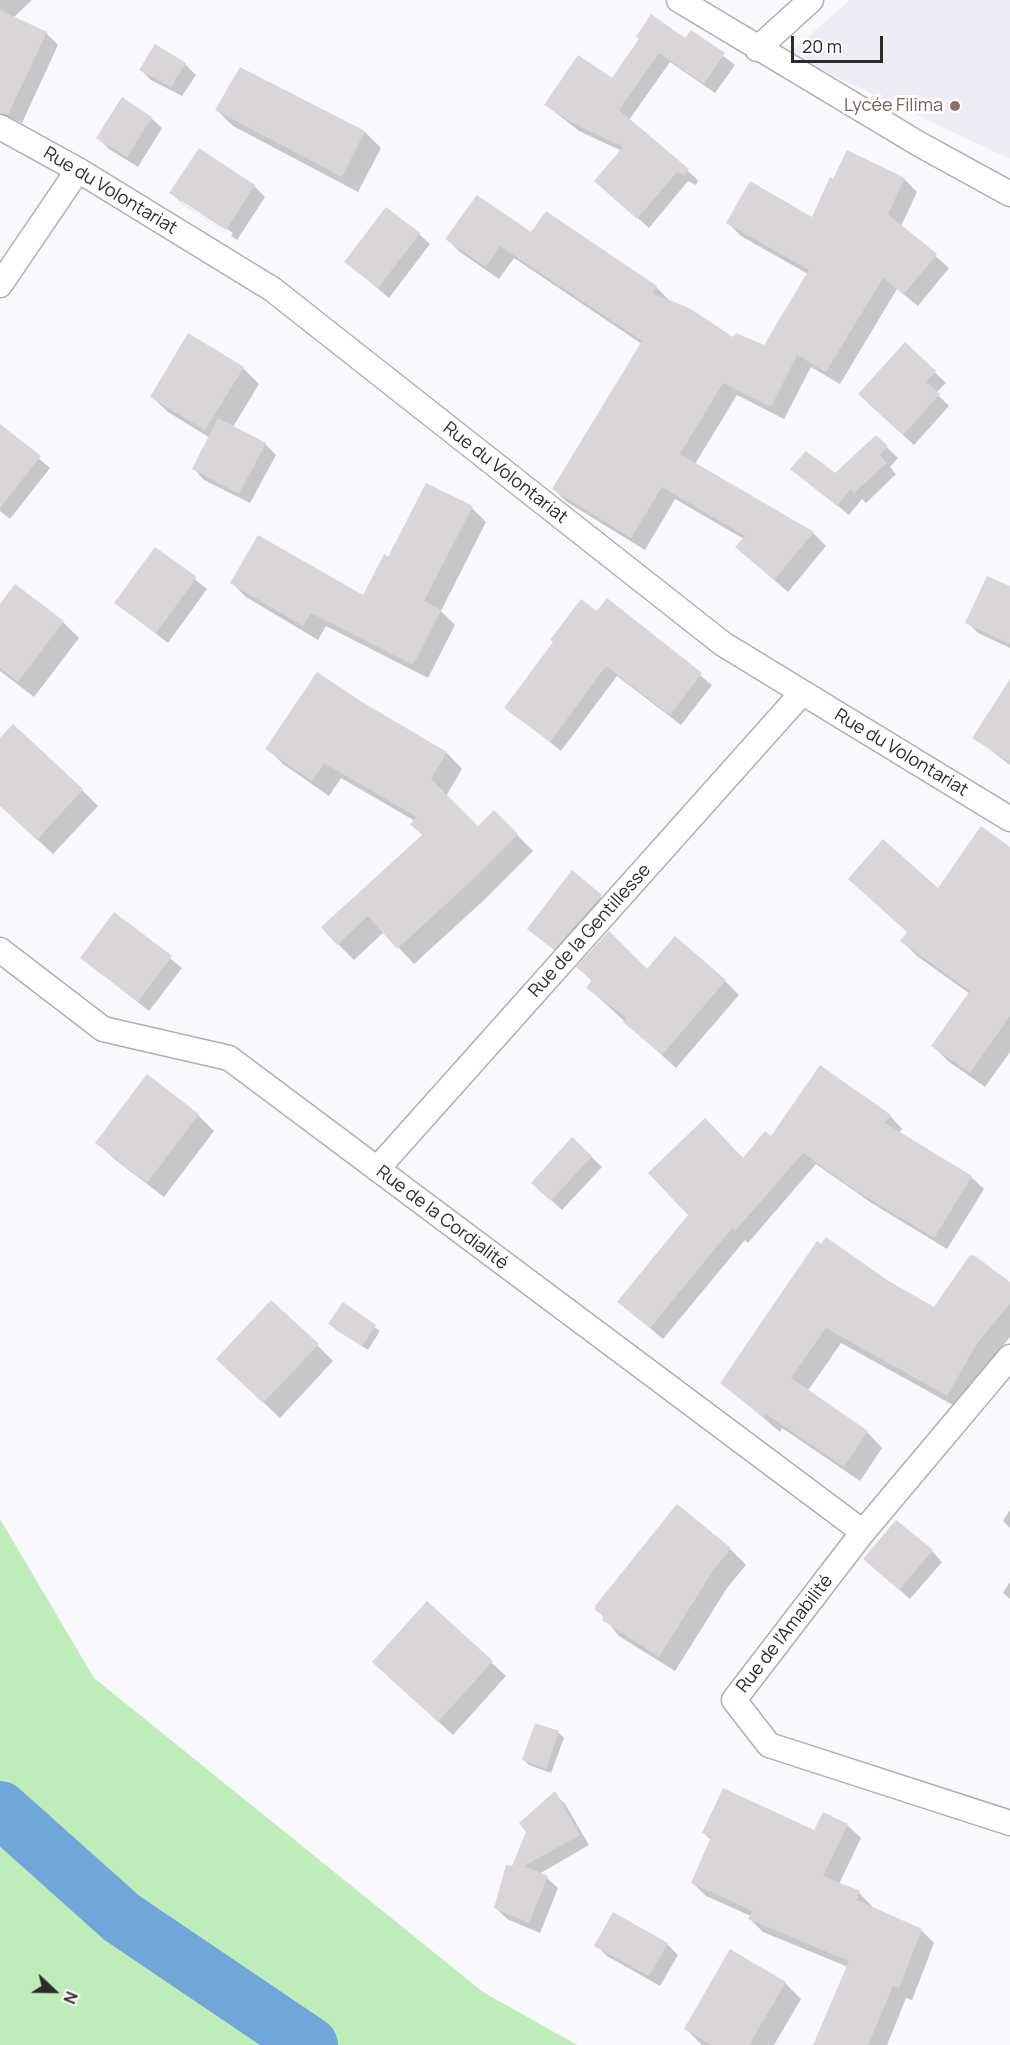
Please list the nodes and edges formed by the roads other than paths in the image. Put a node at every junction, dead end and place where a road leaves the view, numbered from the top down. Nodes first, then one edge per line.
1 (679, 0) edge
2 (811, 0) edge
3 (757, 49) junction
4 (0, 126) edge
5 (78, 170) junction
6 (1010, 194) edge
7 (0, 285) edge
8 (802, 693) junction
9 (1010, 819) edge
10 (0, 950) edge
11 (377, 1169) junction
12 (1010, 1356) edge
13 (863, 1532) junction
14 (1010, 1823) edge

1 - 3 street
2 - 3 street
3 - 6 street
4 - 5 street, Rue du Volontariat
5 - 7 street
5 - 8 street, Rue du Volontariat
8 - 9 street, Rue du Volontariat
8 - 11 street, Rue de la Gentillesse
10 - 11 street, Rue de la Cordialité
11 - 13 street, Rue de la Cordialité
12 - 13 street, Rue de l'Amabilité
13 - 14 street, Rue de l'Amabilité

